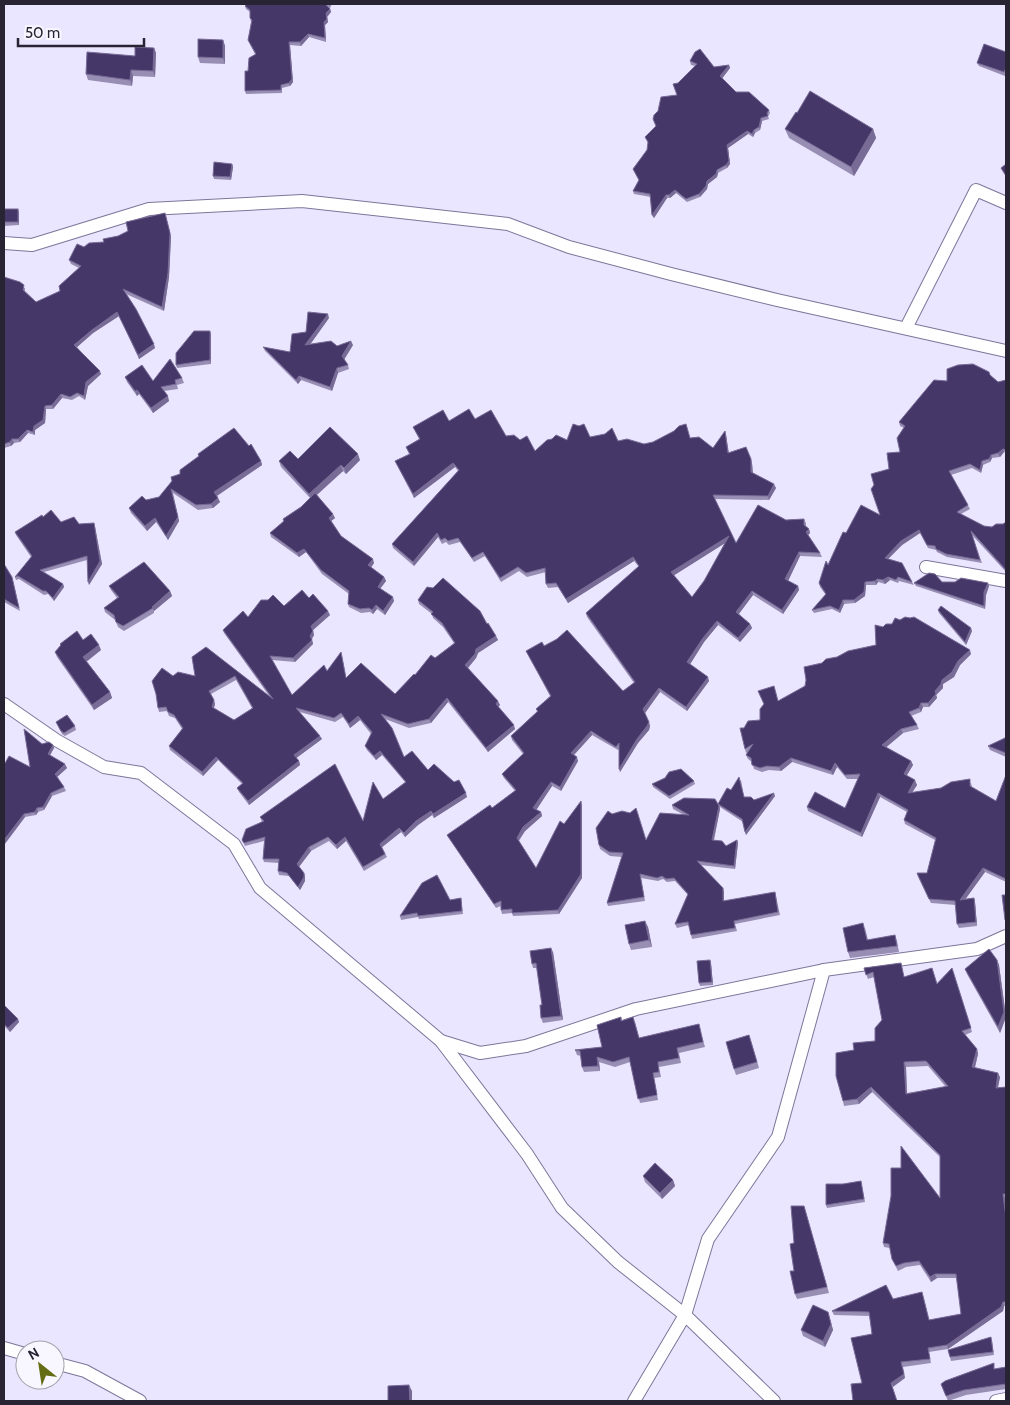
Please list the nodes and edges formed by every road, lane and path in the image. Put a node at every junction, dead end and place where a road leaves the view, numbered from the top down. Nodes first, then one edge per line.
1 (1006, 203) edge
2 (4, 243) edge
3 (906, 328) junction
4 (1006, 351) edge
5 (926, 567) dead end
6 (1006, 581) edge
7 (4, 704) edge
8 (1006, 936) edge
9 (824, 970) junction
10 (441, 1041) junction
11 (685, 1315) junction
12 (65, 1365) edge
13 (1006, 1399) edge
14 (140, 1401) edge
15 (634, 1401) edge
16 (774, 1401) edge
17 (996, 1401) edge

1 - 3 street
2 - 3 street
3 - 4 street
5 - 6 street
7 - 10 street
8 - 9 street
9 - 10 street
9 - 11 street
10 - 11 street
11 - 15 street
11 - 16 street
12 - 14 street
13 - 17 street

